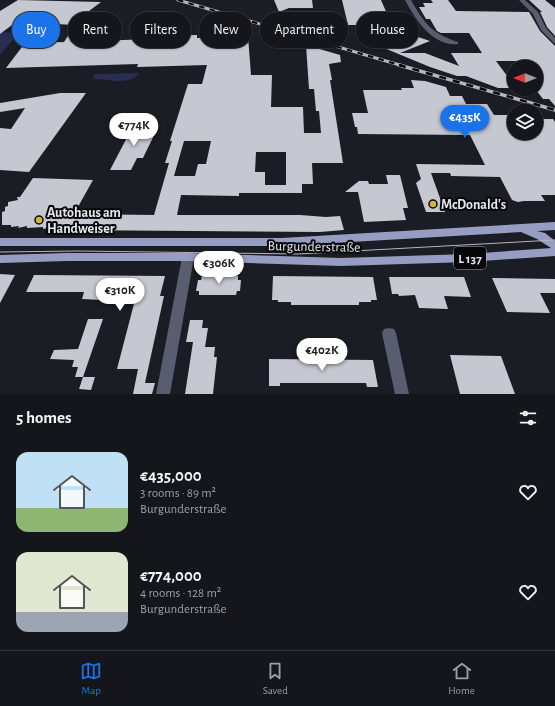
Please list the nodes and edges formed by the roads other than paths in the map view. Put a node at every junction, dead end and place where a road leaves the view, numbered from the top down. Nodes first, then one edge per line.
1 (408, 0) edge
2 (522, 0) edge
3 (555, 42) edge
4 (456, 43) dead end
5 (555, 226) edge
6 (519, 228) junction
7 (0, 242) edge
8 (555, 246) edge
9 (555, 252) edge
10 (188, 257) junction
11 (0, 258) edge
12 (389, 333) dead end
13 (163, 394) edge
14 (402, 394) edge

1 - 4 street
2 - 3 street
5 - 6 main road, L 137
6 - 7 main road, Burgunderstraße / L 137
6 - 8 main road
9 - 10 main road, Burgunderstraße / L 137
10 - 11 main road, Burgunderstraße / L 137
10 - 13 street
12 - 14 street

